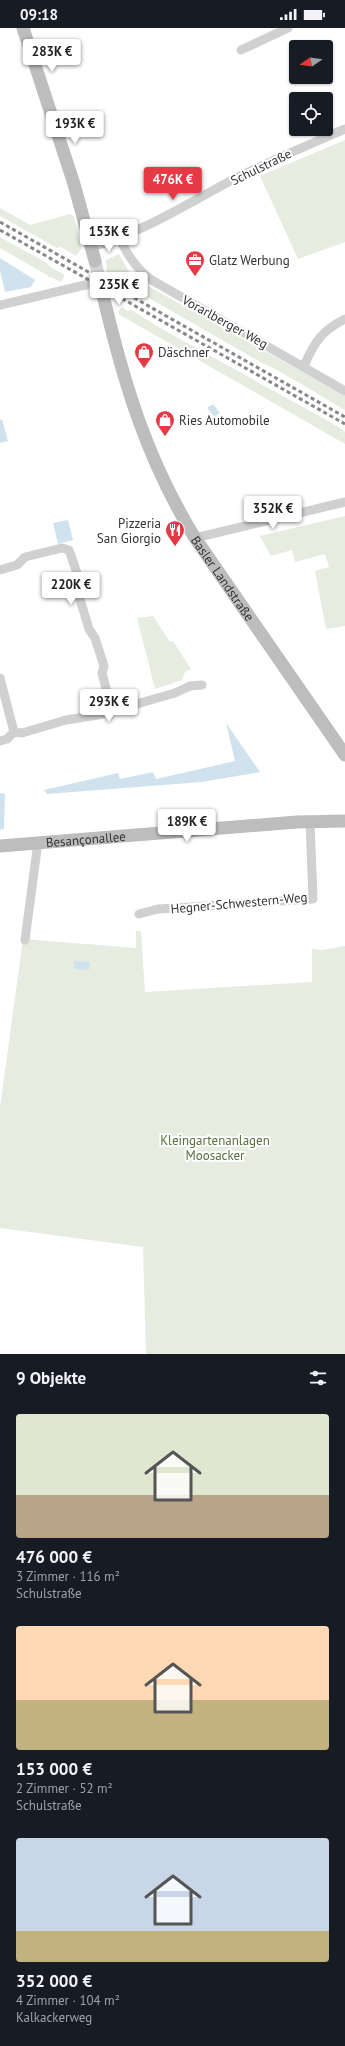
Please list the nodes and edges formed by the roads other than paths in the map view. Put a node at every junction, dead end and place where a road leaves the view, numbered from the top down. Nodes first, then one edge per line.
1 (23, 28) edge
2 (288, 28) edge
3 (241, 50) dead end
4 (345, 129) edge
5 (119, 238) junction
6 (92, 247) junction
7 (95, 261) tunnel mouth
8 (85, 285) tunnel mouth
9 (103, 295) tunnel mouth
10 (0, 305) edge
11 (345, 319) edge
12 (304, 366) junction
13 (345, 391) edge
14 (345, 502) edge
15 (195, 538) junction
16 (0, 570) edge
17 (0, 678) edge
18 (202, 685) dead end
19 (112, 711) junction
20 (14, 732) junction
21 (0, 741) edge
22 (345, 755) edge
23 (345, 821) edge
24 (310, 822) junction
25 (0, 840) edge
26 (38, 842) junction
27 (19, 843) junction
28 (0, 846) edge
29 (138, 914) dead end
30 (26, 940) dead end

1 - 6 street
2 - 3 street
4 - 5 street, Schulstraße
5 - 6 street, Schulstraße
5 - 12 street, Vorarlberger Weg
6 - 7 street
8 - 10 street
9 - 15 street, Basler Landstraße
11 - 12 street
12 - 13 street, Vorarlberger Weg
14 - 15 street
15 - 22 street, Basler Landstraße
16 - 19 street
17 - 20 street
18 - 19 street
19 - 20 street
20 - 21 street
23 - 24 street, Besançonallee
24 - 26 street, Besançonallee
24 - 29 street, Hegner-Schwestern-Weg
25 - 27 street, Besançonallee
26 - 27 street, Besançonallee
26 - 30 street
27 - 28 street, Besançonallee

